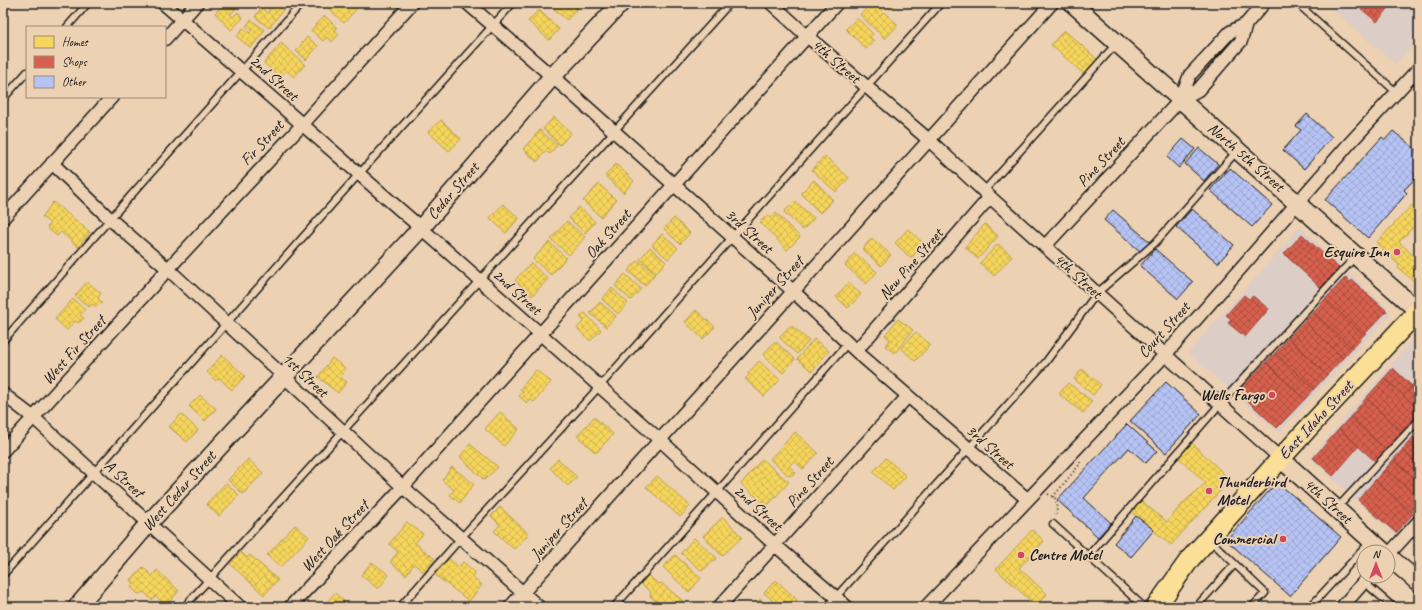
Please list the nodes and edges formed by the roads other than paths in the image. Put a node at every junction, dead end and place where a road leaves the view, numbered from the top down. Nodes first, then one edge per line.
1 (88, 3) edge
2 (163, 3) edge
3 (197, 3) edge
4 (302, 3) edge
5 (412, 3) edge
6 (467, 3) edge
7 (513, 3) edge
8 (621, 3) edge
9 (730, 3) edge
10 (771, 3) edge
11 (837, 3) edge
12 (941, 3) edge
13 (1052, 3) edge
14 (1072, 3) edge
15 (1264, 3) edge
16 (1297, 3) edge
17 (182, 20) junction
18 (68, 26) edge
19 (493, 26) junction
20 (167, 36) edge
21 (807, 36) junction
22 (1117, 43) junction
23 (1419, 68) edge
24 (242, 70) junction
25 (26, 73) edge
26 (552, 77) junction
27 (866, 86) junction
28 (1396, 92) junction
29 (111, 98) edge
30 (3, 99) edge
31 (1180, 100) junction
32 (302, 125) junction
33 (613, 131) junction
34 (929, 140) junction
35 (1238, 150) junction
36 (52, 163) junction
37 (359, 174) junction
38 (674, 185) junction
39 (987, 194) junction
40 (1298, 203) junction
41 (4, 214) edge
42 (110, 219) junction
43 (421, 228) junction
44 (732, 237) junction
45 (1045, 246) junction
46 (1356, 256) junction
47 (168, 269) junction
48 (480, 280) junction
49 (793, 291) junction
50 (1097, 293) junction
51 (1419, 311) edge
52 (227, 324) junction
53 (540, 334) junction
54 (3, 341) edge
55 (852, 347) junction
56 (1165, 355) junction
57 (284, 377) junction
58 (599, 387) junction
59 (3, 394) edge
60 (908, 396) junction
61 (1220, 404) junction
62 (34, 418) junction
63 (1419, 420) edge
64 (342, 430) junction
65 (660, 440) junction
66 (968, 449) junction
67 (3, 451) edge
68 (1280, 458) junction
69 (93, 473) junction
70 (404, 487) junction
71 (717, 492) junction
72 (1027, 499) junction
73 (1336, 509) junction
74 (1419, 521) edge
75 (149, 523) junction
76 (1053, 524) road end
77 (461, 538) junction
78 (1208, 538) junction
79 (1371, 541) junction
80 (1375, 544) edge
81 (775, 545) junction
82 (1396, 546) edge
83 (1088, 556) junction
84 (1396, 562) edge
85 (1235, 564) junction
86 (3, 575) edge
87 (210, 578) junction
88 (1419, 583) edge
89 (1363, 584) edge
90 (1372, 584) edge
91 (523, 593) junction
92 (836, 597) junction
93 (1344, 606) edge
94 (77, 607) edge
95 (184, 607) edge
96 (240, 607) edge
97 (290, 607) edge
98 (400, 607) edge
99 (510, 607) edge
100 (539, 607) edge
101 (614, 607) edge
102 (719, 607) edge
103 (827, 607) edge
104 (847, 607) edge
105 (926, 607) edge
106 (1144, 607) edge
107 (1156, 607) edge
108 (1196, 607) edge
109 (1252, 607) edge
110 (1310, 607) edge
111 (1394, 607) edge

1 - 18 lane
2 - 17 street, 2nd Street
3 - 17 street
4 - 24 lane
5 - 32 street, Fir Street
6 - 19 street, 3rd Street
7 - 19 lane
8 - 26 street, Cedar Street
9 - 33 lane
10 - 21 street, 4th Street
11 - 21 street, Oak Street
12 - 27 lane
13 - 34 street, Juniper Street
14 - 22 street, North 5th Street
15 - 31 street, Pine Street
16 - 28 lane
17 - 20 street
17 - 24 street, 2nd Street
19 - 26 street, 3rd Street
19 - 37 lane
21 - 27 street, 4th Street
21 - 38 street, Oak Street
22 - 31 street, North 5th Street
22 - 39 lane
23 - 28 street, Court Street
24 - 32 street, 2nd Street
24 - 42 lane
25 - 30 lane
26 - 33 street, 3rd Street
26 - 43 street, Cedar Street
27 - 34 street, 4th Street
27 - 44 lane
28 - 40 street, Court Street
29 - 36 street
31 - 35 street, North 5th Street
31 - 45 street, Pine Street
32 - 37 street, 2nd Street
32 - 47 street, Fir Street
33 - 38 street, 3rd Street
33 - 48 lane
34 - 39 street, 4th Street
34 - 49 street, Juniper Street
35 - 40 street, North 5th Street
35 - 50 lane
36 - 41 street
36 - 42 street, 1st Street
37 - 43 street, 2nd Street
37 - 52 lane
38 - 44 street, 3rd Street
38 - 53 street, Oak Street
39 - 45 street, 4th Street
39 - 55 street, New Pine Street
40 - 46 street, North 5th Street
40 - 56 street, Court Street
42 - 47 street, 1st Street
42 - 54 lane
43 - 48 street, 2nd Street
43 - 57 street, Cedar Street
44 - 49 street, 3rd Street
44 - 58 lane
45 - 50 street, 4th Street
46 - 51 street, North 5th Street
46 - 61 lane
47 - 52 street, 1st Street
47 - 62 street, West Fir Street
48 - 53 street, 2nd Street
48 - 64 lane
49 - 55 street, 3rd Street
49 - 65 street, Juniper Street
50 - 56 street, 4th Street
50 - 66 lane
51 - 68 main road, East Idaho Street
52 - 57 street, 1st Street
52 - 69 lane
53 - 58 street, 2nd Street
53 - 70 street, Oak Street
55 - 60 street, 3rd Street
55 - 71 lane
56 - 61 street, 4th Street
56 - 72 street, Court Street
57 - 64 street, 1st Street
57 - 75 street, West Cedar Street
58 - 65 street, 2nd Street
58 - 77 lane
59 - 62 street, A Street
60 - 66 street, 3rd Street
60 - 81 street, Pine Street
61 - 68 street, 4th Street
61 - 83 lane
62 - 67 street, West Fir Street
62 - 69 street, A Street
63 - 73 lane
64 - 70 street, 1st Street
64 - 87 lane
65 - 71 street, 2nd Street
65 - 91 street, Juniper Street
66 - 72 street, 3rd Street
66 - 92 lane
68 - 73 street, 4th Street
68 - 78 main road, East Idaho Street
69 - 75 street, A Street
69 - 86 lane
70 - 77 street, 1st Street
70 - 97 street, West Oak Street
71 - 81 street, 2nd Street
71 - 101 lane
72 - 105 street, Court Street
73 - 79 street, 4th Street
74 - 82 street
75 - 87 street, A Street
75 - 94 street, West Cedar Street
76 - 83 lane
77 - 91 street, 1st Street
77 - 98 lane
78 - 85 lane
78 - 107 main road, East Idaho Street
79 - 80 street, 4th Street
79 - 110 lane
81 - 92 street, 2nd Street
81 - 102 street, Pine Street
83 - 106 lane
84 - 88 street
85 - 108 lane
85 - 109 lane
87 - 95 lane
87 - 96 street, A Street
89 - 93 street
90 - 111 lane
91 - 99 street, Juniper Street
91 - 100 street, 1st Street
92 - 103 lane
92 - 104 street, 2nd Street

